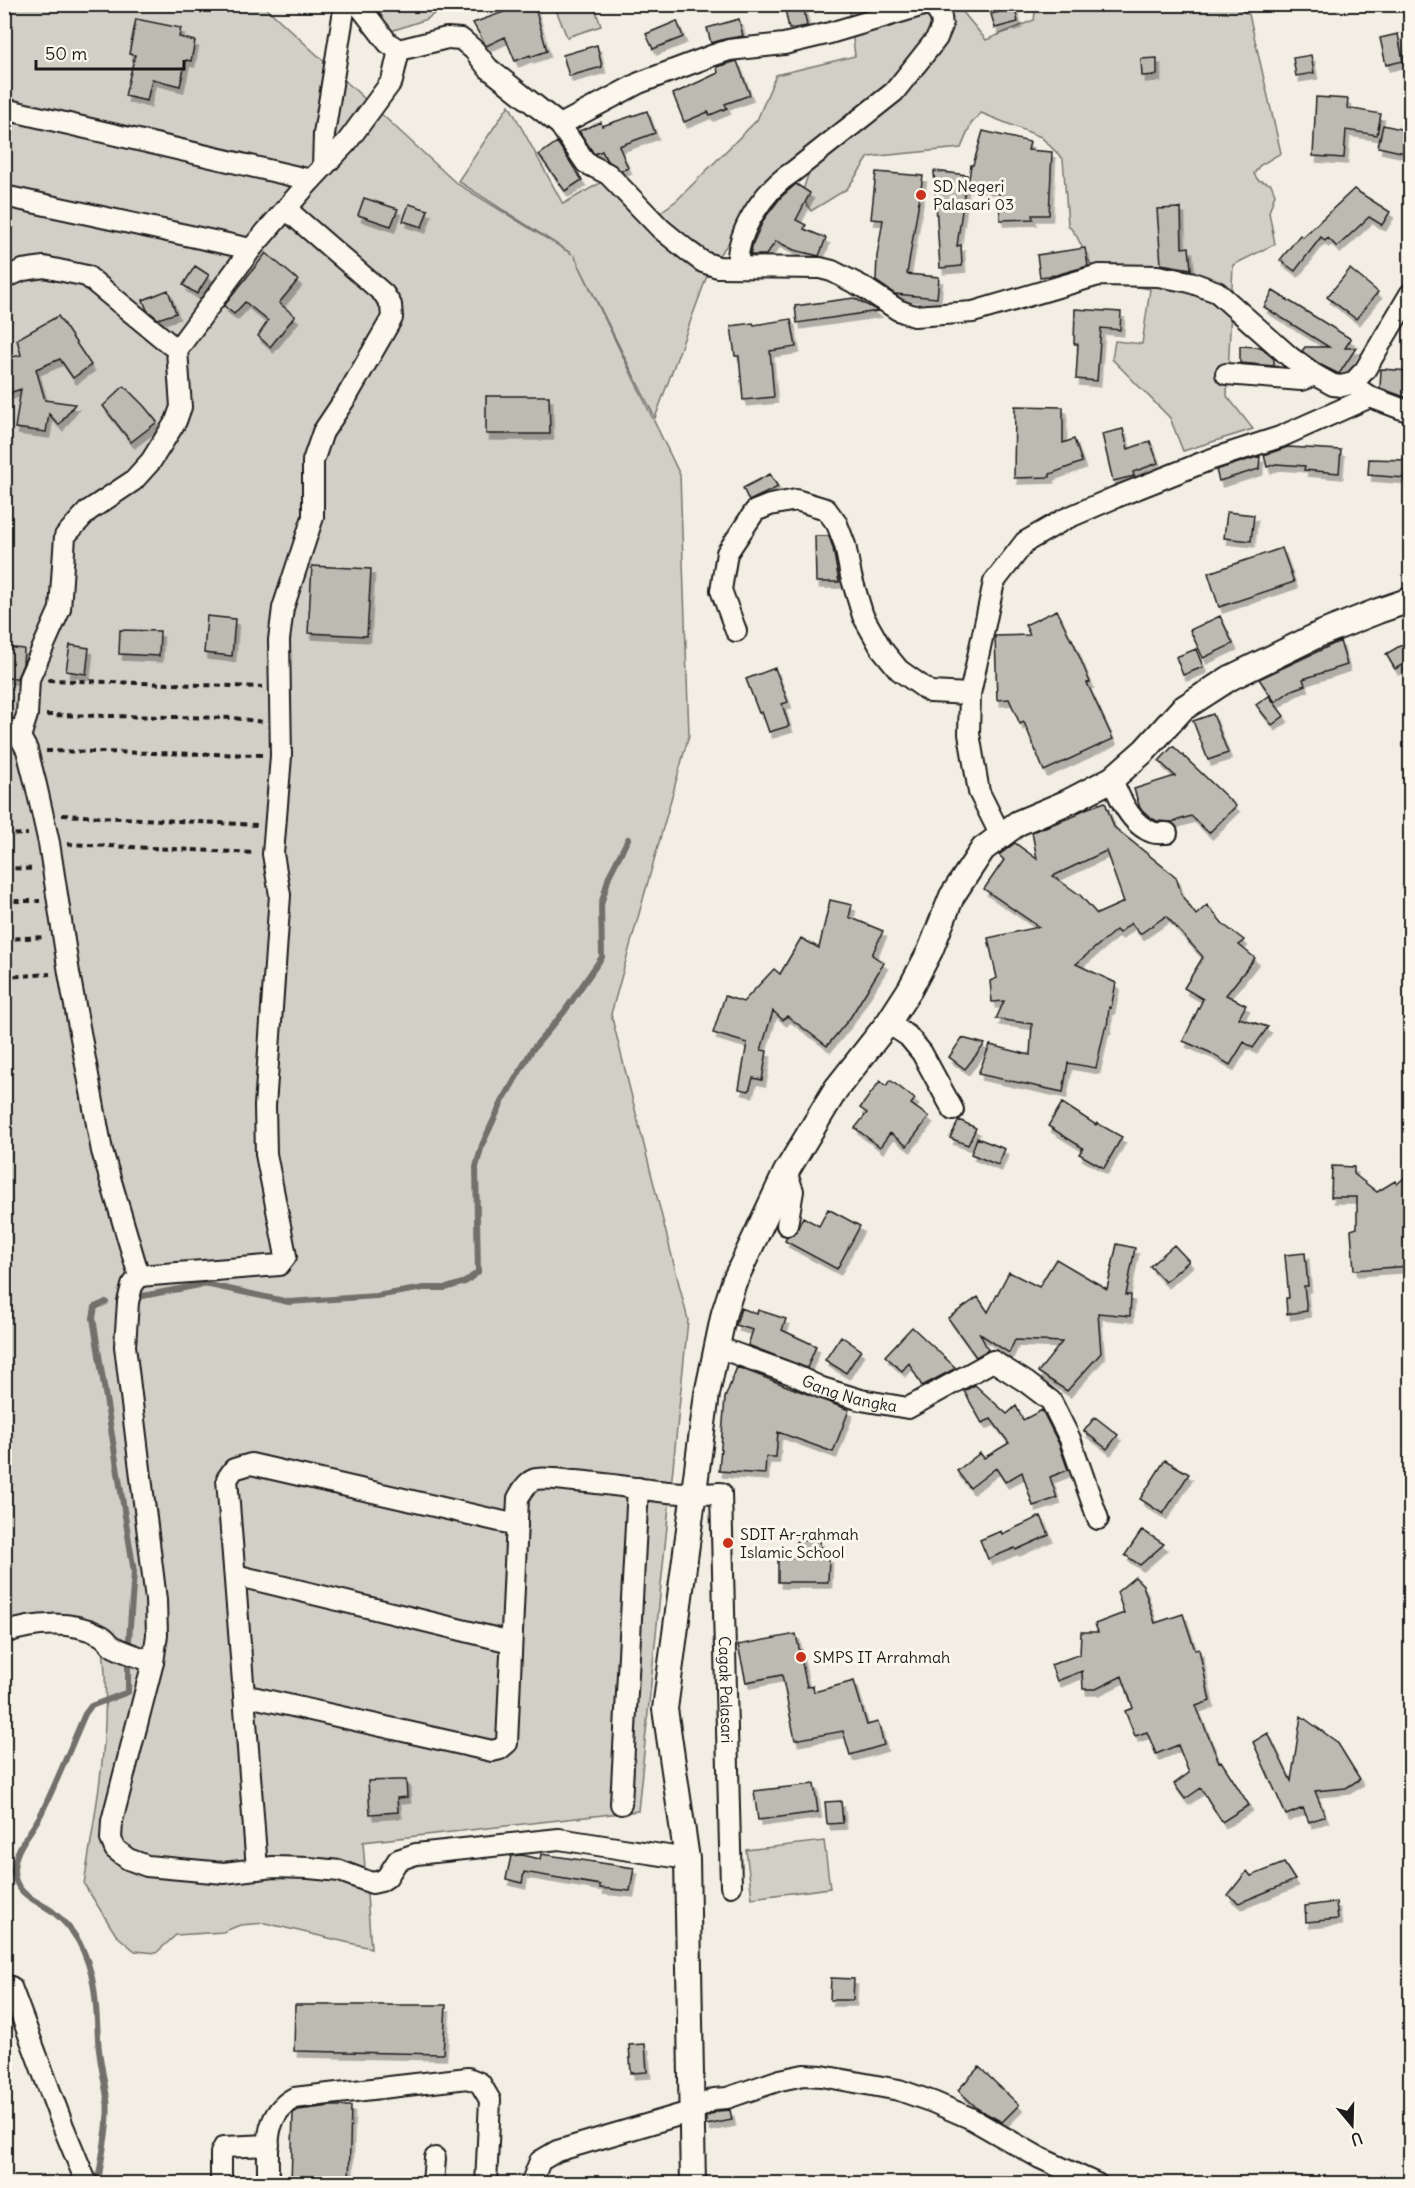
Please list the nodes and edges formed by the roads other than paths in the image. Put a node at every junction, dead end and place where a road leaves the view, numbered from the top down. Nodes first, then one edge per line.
1 (345, 4) edge
2 (358, 4) edge
3 (928, 4) edge
4 (399, 50) junction
5 (4, 109) edge
6 (561, 125) junction
7 (317, 173) junction
8 (4, 196) edge
9 (286, 209) junction
10 (251, 249) junction
11 (738, 267) junction
12 (4, 278) edge
13 (1410, 294) edge
14 (177, 350) junction
15 (1226, 374) dead end
16 (1315, 375) junction
17 (1353, 383) junction
18 (1370, 397) junction
19 (1410, 412) edge
20 (1410, 600) edge
21 (736, 631) dead end
22 (970, 694) junction
23 (17, 738) edge
24 (1112, 779) junction
25 (1167, 833) dead end
26 (1001, 836) junction
27 (888, 1023) junction
28 (953, 1110) dead end
29 (786, 1172) junction
30 (787, 1225) dead end
31 (133, 1288) junction
32 (717, 1347) junction
33 (638, 1488) junction
34 (694, 1495) junction
35 (1098, 1519) dead end
36 (517, 1525) junction
37 (235, 1575) junction
38 (4, 1633) edge
39 (511, 1642) junction
40 (147, 1660) junction
41 (244, 1695) junction
42 (621, 1804) dead end
43 (687, 1859) junction
44 (257, 1869) junction
45 (730, 1886) dead end
46 (11, 1987) dead end
47 (693, 2111) junction
48 (269, 2145) junction
49 (435, 2158) dead end
50 (87, 2184) edge
51 (221, 2184) edge
52 (268, 2184) edge
53 (433, 2184) edge
54 (486, 2184) edge
55 (531, 2184) edge
56 (693, 2184) edge
57 (1097, 2184) edge

1 - 7 street
2 - 4 street
3 - 6 street
3 - 11 street
4 - 6 street
4 - 7 street
5 - 7 street
6 - 11 street
7 - 9 street
8 - 10 street
9 - 10 street
9 - 31 street
10 - 14 street
11 - 16 street
12 - 14 street
13 - 17 street
14 - 23 street
15 - 16 street
16 - 17 street
17 - 18 street
18 - 19 street
18 - 22 street
20 - 24 main road
21 - 22 street
22 - 26 street
23 - 31 street
24 - 25 street
24 - 26 main road
26 - 27 main road
27 - 28 street
27 - 29 main road
29 - 30 street
29 - 32 main road
31 - 40 street
32 - 34 main road
32 - 35 street, Gang Nangka
33 - 34 street
33 - 36 street
33 - 42 street
34 - 43 main road
34 - 45 street, Cagak Palasari
36 - 37 street
36 - 39 street
37 - 39 street
37 - 41 street
38 - 40 street
39 - 41 street
40 - 44 street
41 - 44 street
43 - 44 street
43 - 47 main road
46 - 50 street
47 - 55 street
47 - 56 main road
47 - 57 street
48 - 51 street
48 - 52 street
48 - 54 street
49 - 53 street

